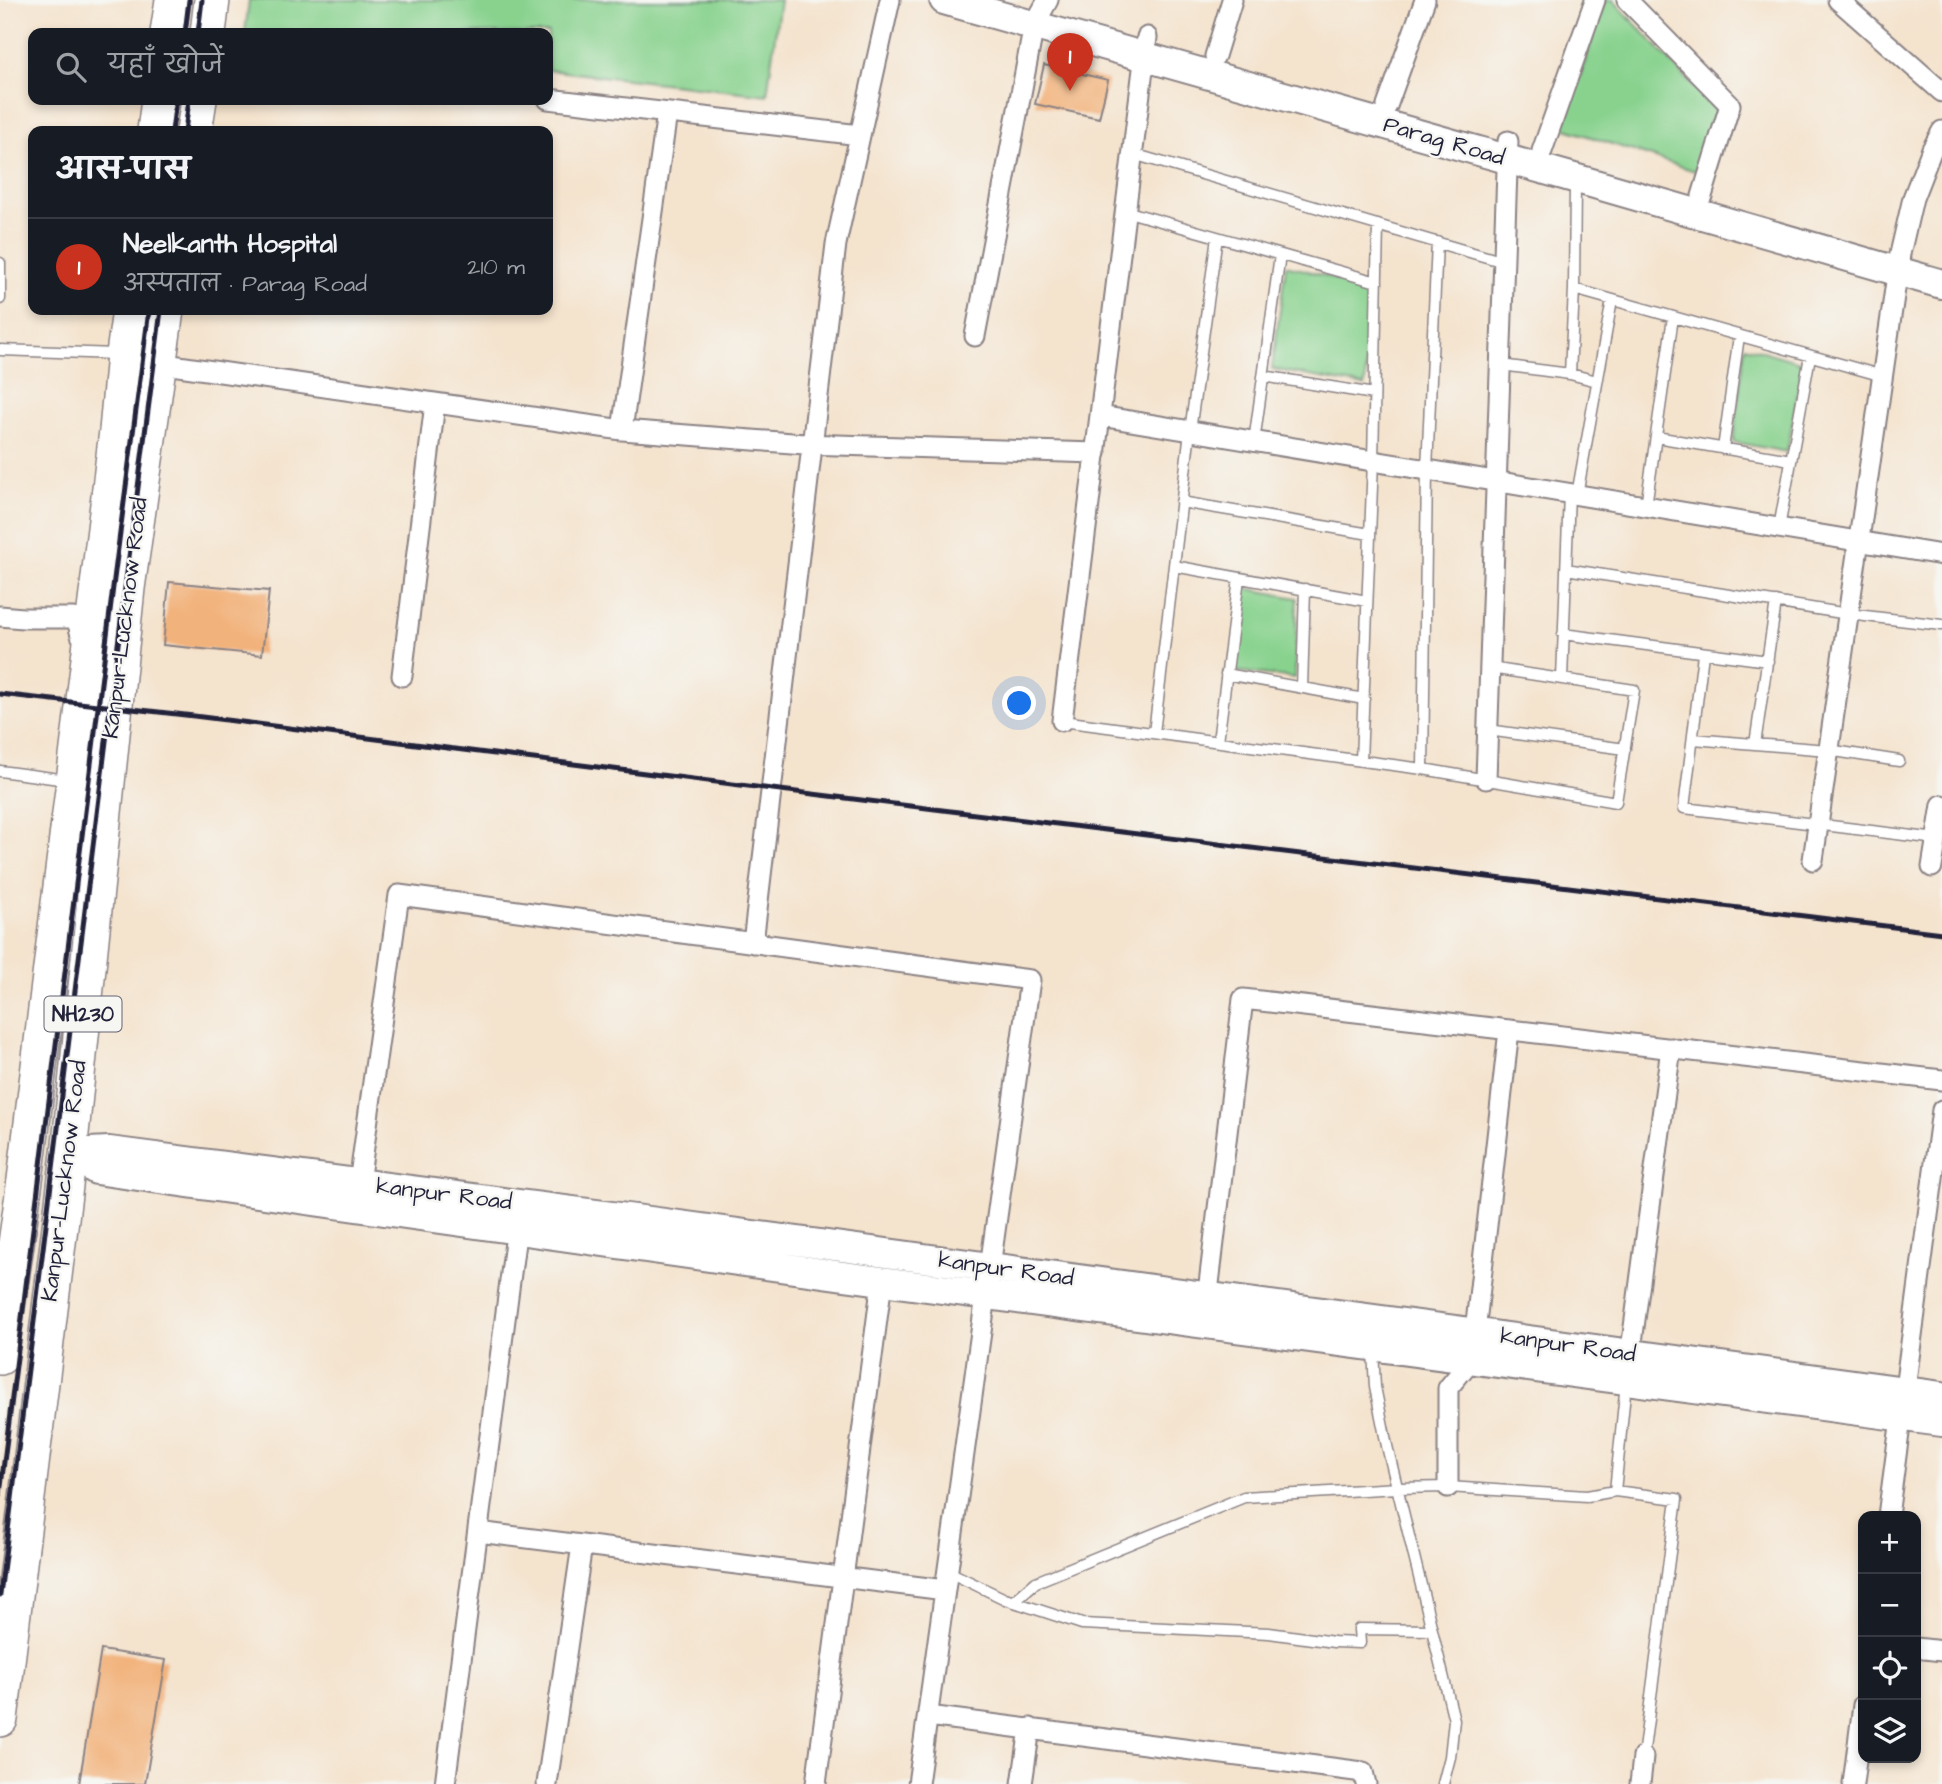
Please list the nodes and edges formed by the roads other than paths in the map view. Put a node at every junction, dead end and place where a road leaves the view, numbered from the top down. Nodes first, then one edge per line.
1 (173, 0) edge
2 (212, 0) edge
3 (890, 0) edge
4 (944, 0) edge
5 (1232, 0) edge
6 (1425, 0) edge
7 (1595, 0) edge
8 (1627, 0) edge
9 (1838, 0) edge
10 (1036, 8) edge
11 (169, 28) edge
12 (209, 28) edge
13 (1146, 47) junction
14 (1215, 57) junction
15 (1942, 92) edge
16 (553, 100) edge
17 (158, 105) edge
18 (198, 105) edge
19 (1387, 106) junction
20 (667, 113) junction
21 (156, 126) edge
22 (195, 126) edge
23 (1942, 131) edge
24 (860, 135) junction
25 (1508, 150) junction
26 (1542, 151) junction
27 (1133, 154) junction
28 (1575, 179) junction
29 (1702, 197) junction
30 (1125, 211) junction
31 (1378, 225) junction
32 (1217, 237) junction
33 (1437, 242) junction
34 (1280, 255) junction
35 (1504, 262) junction
36 (1899, 262) junction
37 (0, 263) edge
38 (1942, 265) edge
39 (1377, 282) junction
40 (1942, 284) edge
41 (1574, 289) junction
42 (0, 299) edge
43 (1612, 300) junction
44 (129, 315) edge
45 (165, 315) edge
46 (1673, 317) junction
47 (975, 336) dead end
48 (1738, 336) junction
49 (0, 350) edge
50 (124, 354) junction
51 (1810, 356) junction
52 (158, 363) junction
53 (1501, 365) junction
54 (1570, 374) junction
55 (1263, 376) junction
56 (1882, 376) junction
57 (1597, 381) junction
58 (1374, 394) junction
59 (435, 403) junction
60 (1100, 416) junction
61 (622, 430) junction
62 (1190, 431) junction
63 (1656, 437) junction
64 (1254, 442) junction
65 (812, 443) junction
66 (1723, 449) junction
67 (1096, 453) junction
68 (1791, 460) junction
69 (1373, 461) junction
70 (1427, 470) junction
71 (1496, 482) junction
72 (1573, 494) junction
73 (1181, 502) junction
74 (1646, 506) junction
75 (1779, 528) junction
76 (1370, 534) junction
77 (1859, 541) junction
78 (1942, 555) edge
79 (1174, 566) junction
80 (1566, 569) junction
81 (1239, 578) junction
82 (1305, 589) junction
83 (1367, 601) junction
84 (1776, 602) junction
85 (1848, 614) junction
86 (0, 616) edge
87 (1942, 625) edge
88 (1563, 634) junction
89 (92, 639) junction
90 (1703, 654) junction
91 (1768, 661) junction
92 (1490, 668) junction
93 (1226, 674) junction
94 (402, 676) dead end
95 (1562, 679) junction
96 (1302, 688) junction
97 (1364, 699) junction
98 (1062, 721) joint
99 (1488, 730) junction
100 (1154, 733) junction
101 (1693, 738) junction
102 (1218, 741) junction
103 (1755, 744) junction
104 (1625, 749) junction
105 (1828, 750) junction
106 (1362, 761) junction
107 (1899, 761) dead end
108 (1423, 769) junction
109 (0, 771) edge
110 (1486, 779) junction
111 (74, 781) junction
112 (1942, 805) edge
113 (1818, 825) junction
114 (1937, 839) junction
115 (1813, 860) dead end
116 (1932, 867) dead end
117 (753, 943) junction
118 (1509, 1030) junction
119 (1671, 1048) junction
120 (1942, 1080) edge
121 (1942, 1110) edge
122 (69, 1153) junction
123 (359, 1183) junction
124 (518, 1217) junction
125 (882, 1281) junction
126 (987, 1281) junction
127 (1206, 1310) junction
128 (1373, 1346) junction
129 (1473, 1346) junction
130 (0, 1357) edge
131 (1629, 1367) junction
132 (1942, 1396) edge
133 (1903, 1404) junction
134 (1942, 1422) edge
135 (1448, 1487) junction
136 (1397, 1488) junction
137 (1615, 1490) junction
138 (1889, 1511) edge
139 (478, 1532) junction
140 (582, 1545) junction
141 (843, 1577) junction
142 (946, 1581) junction
143 (1013, 1602) junction
144 (1432, 1630) junction
145 (1921, 1649) edge
146 (1942, 1651) edge
147 (928, 1716) junction
148 (0, 1719) edge
149 (1030, 1728) junction
150 (1858, 1744) edge
151 (1643, 1757) joint
152 (445, 1784) edge
153 (547, 1784) edge
154 (816, 1784) edge
155 (918, 1784) edge
156 (1022, 1784) edge
157 (1366, 1784) edge
158 (1443, 1784) edge
159 (1640, 1784) edge
160 (1853, 1784) edge

1 - 11 highway
2 - 12 highway
3 - 24 street
4 - 10 street, Parag Road
5 - 14 street
6 - 19 street
7 - 26 street
8 - 29 street
9 - 15 street
10 - 13 street, Parag Road
10 - 47 street
13 - 14 street, Parag Road
13 - 25 street, Parag Road
13 - 27 street
14 - 19 street, Parag Road
16 - 20 street
17 - 21 highway
18 - 22 highway
19 - 25 street, Parag Road
20 - 24 street
20 - 61 street
23 - 36 street
24 - 65 street
25 - 26 street, Parag Road
25 - 28 street, Parag Road
25 - 35 street
26 - 29 street, Parag Road
27 - 30 street
27 - 31 lane
28 - 36 street, Parag Road
28 - 41 lane
29 - 36 street, Parag Road
30 - 32 lane
30 - 60 street
31 - 33 lane
31 - 39 lane
32 - 34 lane
32 - 62 lane
33 - 35 lane
33 - 70 lane
34 - 39 lane
34 - 55 lane
35 - 53 street
36 - 38 street, Parag Road
36 - 40 street, Parag Road
36 - 56 street
37 - 42 lane
39 - 58 lane
41 - 43 lane
41 - 54 lane
43 - 46 lane
43 - 57 lane
44 - 50 highway, Kanpur-Lucknow Road / NH230
45 - 52 highway, Kanpur-Lucknow Road / NH230
46 - 48 lane
46 - 63 lane
48 - 51 lane
48 - 66 lane
49 - 50 lane
50 - 89 highway, Kanpur-Lucknow Road / NH230
51 - 56 lane
51 - 68 lane
52 - 59 street
52 - 122 highway, Kanpur-Lucknow Road / NH230
53 - 54 lane
53 - 71 street
54 - 57 lane
55 - 58 lane
55 - 64 lane
56 - 77 street
57 - 72 lane
58 - 69 lane
59 - 61 street
59 - 94 street
60 - 62 street
60 - 67 street
61 - 65 street
62 - 64 street
62 - 73 lane
63 - 66 lane
63 - 74 lane
64 - 69 street
65 - 67 street
65 - 117 street
66 - 68 lane
67 - 98 street
68 - 75 lane
69 - 70 street
69 - 76 lane
70 - 71 street
70 - 108 lane
71 - 72 street
71 - 92 street
72 - 74 street
72 - 80 lane
73 - 76 lane
73 - 79 lane
74 - 75 street
75 - 77 street
76 - 83 lane
77 - 78 street
77 - 85 street
79 - 81 lane
79 - 100 lane
80 - 84 lane
80 - 88 lane
81 - 82 lane
81 - 93 lane
82 - 83 lane
82 - 96 lane
83 - 97 lane
84 - 85 lane
84 - 91 lane
85 - 87 lane
85 - 105 street
86 - 89 street
88 - 90 lane
88 - 95 lane
89 - 111 highway, Kanpur-Lucknow Road / NH230
90 - 91 lane
90 - 101 lane
91 - 103 lane
92 - 95 lane
92 - 99 street
93 - 96 lane
93 - 102 lane
95 - 104 lane
96 - 97 lane
97 - 106 lane
98 - 100 lane
99 - 104 lane
99 - 110 street
100 - 102 lane
101 - 103 lane
101 - 113 lane
102 - 106 lane
103 - 105 lane
104 - 110 lane
105 - 107 lane
105 - 113 street
106 - 108 lane
108 - 110 lane
109 - 111 lane
111 - 130 highway, Kanpur-Lucknow Road / NH230
112 - 114 street
113 - 114 lane
113 - 115 street
114 - 116 street
117 - 123 street
117 - 126 street
118 - 119 street
118 - 127 street
118 - 129 street
119 - 120 street
119 - 131 street
121 - 133 street
122 - 123 street, kanpur Road
122 - 124 street
122 - 148 highway, Kanpur-Lucknow Road / NH230
123 - 124 street, kanpur Road
124 - 125 street
124 - 126 street, kanpur Road
124 - 139 street
125 - 126 street
125 - 141 street
126 - 127 street, kanpur Road
126 - 142 street
127 - 128 street
127 - 129 street, kanpur Road
128 - 129 street
128 - 136 lane
129 - 131 street, kanpur Road
129 - 135 street
131 - 133 street, kanpur Road
131 - 137 lane
132 - 133 street, kanpur Road
133 - 134 street
133 - 138 street
135 - 136 lane
135 - 137 lane
136 - 143 lane
136 - 144 lane
137 - 151 lane
139 - 140 street
139 - 152 street
140 - 141 street
140 - 153 street
141 - 142 street
141 - 154 street
142 - 143 lane
142 - 147 street
143 - 144 lane
144 - 158 lane
145 - 146 street
147 - 149 street
147 - 155 street
149 - 156 street
149 - 157 street
150 - 160 street
151 - 159 street

